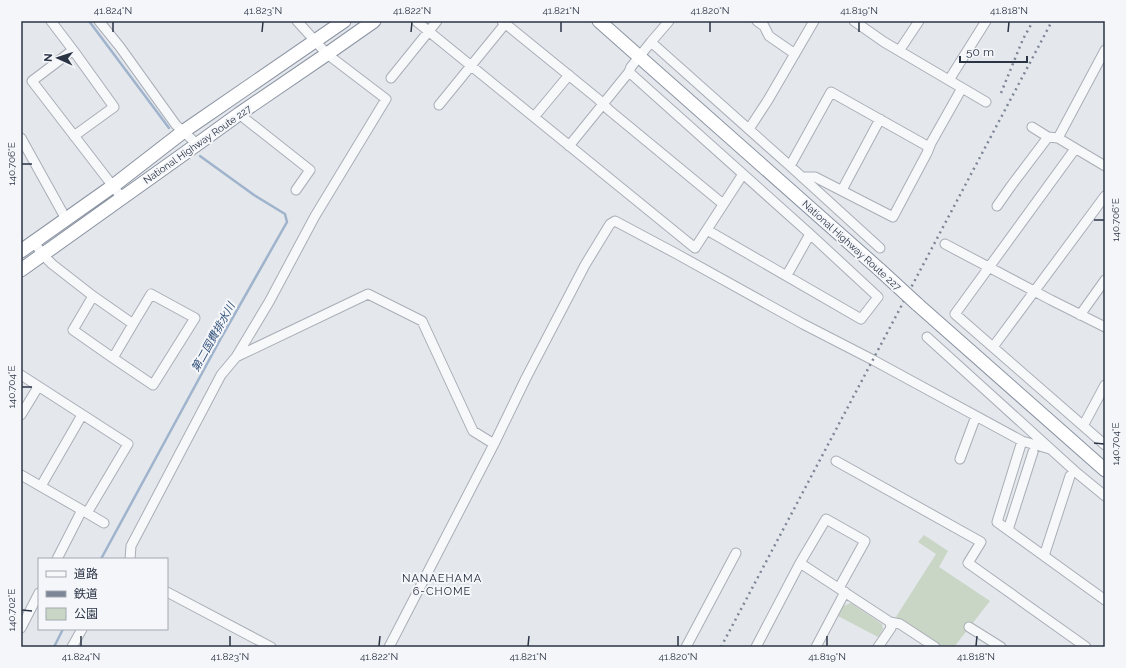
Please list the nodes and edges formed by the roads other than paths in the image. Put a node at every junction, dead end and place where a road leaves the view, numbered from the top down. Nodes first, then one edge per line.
1 (51, 21) edge
2 (99, 21) edge
3 (297, 21) edge
4 (344, 21) edge
5 (374, 21) edge
6 (416, 21) edge
7 (437, 21) edge
8 (599, 21) edge
9 (669, 21) edge
10 (756, 21) edge
11 (814, 21) edge
12 (854, 21) edge
13 (919, 21) edge
14 (986, 21) edge
15 (503, 23) edge
16 (428, 32) junction
17 (316, 41) junction
18 (651, 42) junction
19 (73, 50) junction
20 (1105, 50) edge
21 (899, 52) junction
22 (328, 54) junction
23 (795, 54) junction
24 (640, 57) junction
25 (470, 66) junction
26 (629, 72) junction
27 (569, 75) junction
28 (391, 78) dead end
29 (949, 80) junction
30 (962, 88) junction
31 (986, 102) dead end
32 (604, 104) junction
33 (439, 105) dead end
34 (239, 114) junction
35 (534, 117) junction
36 (880, 119) junction
37 (1032, 127) dead end
38 (749, 129) junction
39 (184, 131) junction
40 (74, 136) junction
41 (1048, 137) junction
42 (21, 138) edge
43 (1058, 138) junction
44 (197, 144) junction
45 (569, 146) junction
46 (929, 146) junction
47 (1076, 149) junction
48 (790, 166) junction
49 (1105, 166) edge
50 (743, 174) junction
51 (802, 177) junction
52 (113, 186) junction
53 (296, 190) dead end
54 (842, 190) junction
55 (1105, 196) edge
56 (122, 198) junction
57 (723, 204) junction
58 (997, 206) dead end
59 (66, 219) junction
60 (707, 230) junction
61 (810, 234) junction
62 (34, 242) junction
63 (945, 244) dead end
64 (880, 248) dead end
65 (21, 251) edge
66 (43, 255) junction
67 (988, 268) junction
68 (21, 270) edge
69 (787, 275) junction
70 (1105, 280) edge
71 (1034, 291) junction
72 (93, 296) junction
73 (1080, 315) junction
74 (133, 324) junction
75 (1105, 327) edge
76 (927, 337) dead end
77 (994, 347) junction
78 (236, 357) junction
79 (113, 358) junction
80 (21, 375) edge
81 (1105, 385) edge
82 (38, 386) junction
83 (82, 415) junction
84 (21, 416) edge
85 (976, 416) junction
86 (1083, 426) junction
87 (1022, 441) junction
88 (494, 444) junction
89 (1105, 445) edge
90 (1050, 449) junction
91 (1033, 452) dead end
92 (960, 458) dead end
93 (836, 461) dead end
94 (1105, 470) edge
95 (21, 475) edge
96 (1070, 476) dead end
97 (41, 486) junction
98 (1105, 496) edge
99 (84, 512) junction
100 (104, 523) dead end
101 (1008, 530) junction
102 (736, 553) dead end
103 (1044, 556) junction
104 (58, 558) edge
105 (130, 558) edge
106 (800, 563) junction
107 (842, 590) junction
108 (168, 593) edge
109 (38, 595) edge
110 (1105, 600) edge
111 (890, 622) junction
112 (969, 627) dead end
113 (21, 628) edge
114 (81, 630) edge
115 (72, 647) edge
116 (271, 647) edge
117 (389, 647) edge
118 (686, 647) edge
119 (756, 647) edge
120 (816, 647) edge
121 (878, 647) edge
122 (935, 647) edge
123 (1001, 647) edge
124 (1086, 647) edge

1 - 19 street
2 - 39 street
3 - 17 street
4 - 17 highway, National Highway Route 227
5 - 22 highway, National Highway Route 227
6 - 16 street
7 - 16 street
8 - 24 highway, National Highway Route 227
9 - 18 street
10 - 23 street
11 - 23 street
12 - 21 street
13 - 21 street
14 - 29 street
15 - 25 street
15 - 27 street
16 - 25 street
16 - 28 street
17 - 22 street
17 - 39 highway, National Highway Route 227
18 - 24 street
18 - 38 street
19 - 40 street
19 - 40 street
20 - 43 street
21 - 29 street
22 - 34 highway, National Highway Route 227
22 - 78 street
23 - 38 street
24 - 26 street
24 - 94 highway, National Highway Route 227, bridge
25 - 33 street
25 - 35 street
26 - 32 street
26 - 50 street
27 - 32 street
27 - 35 street
29 - 30 street
30 - 31 street
30 - 46 street
32 - 45 street
32 - 57 street
34 - 44 highway, National Highway Route 227
34 - 53 street
35 - 45 street
36 - 46 street
36 - 48 street
36 - 54 street
37 - 41 street
38 - 48 street
39 - 44 street
39 - 52 highway, National Highway Route 227
40 - 52 street
41 - 43 street
41 - 58 street
42 - 59 street
43 - 47 street
44 - 56 highway, National Highway Route 227
45 - 60 street
46 - 54 street
47 - 49 street
47 - 67 street
48 - 51 street
50 - 57 street
50 - 61 street
51 - 54 street
51 - 64 street
52 - 56 street
52 - 59 highway, National Highway Route 227
55 - 71 street
56 - 66 highway, National Highway Route 227
57 - 60 street
59 - 62 highway, National Highway Route 227
60 - 69 street
61 - 69 street
61 - 69 street
62 - 65 highway, National Highway Route 227
62 - 66 street
63 - 67 street
66 - 68 highway, National Highway Route 227
66 - 72 street
67 - 71 street
67 - 77 street
70 - 73 street
71 - 73 street
71 - 77 street
72 - 74 street
72 - 79 street
73 - 75 street
74 - 79 street
74 - 79 street
76 - 90 street
77 - 86 street
78 - 88 street
78 - 105 street
80 - 82 street
81 - 86 street
82 - 83 street
82 - 84 street
83 - 97 street
83 - 99 street
85 - 87 street
85 - 88 street
85 - 92 street
86 - 89 street
87 - 90 street
87 - 101 street
88 - 117 street
90 - 98 street
91 - 101 street
93 - 124 street
95 - 97 street
96 - 103 street
97 - 99 street
99 - 100 street
99 - 104 street
101 - 103 street
102 - 118 street
103 - 110 street
106 - 107 street
106 - 107 street
106 - 119 street
107 - 111 street
107 - 120 street
108 - 116 street
109 - 113 street
111 - 121 street
111 - 122 street
112 - 123 street
114 - 115 street

